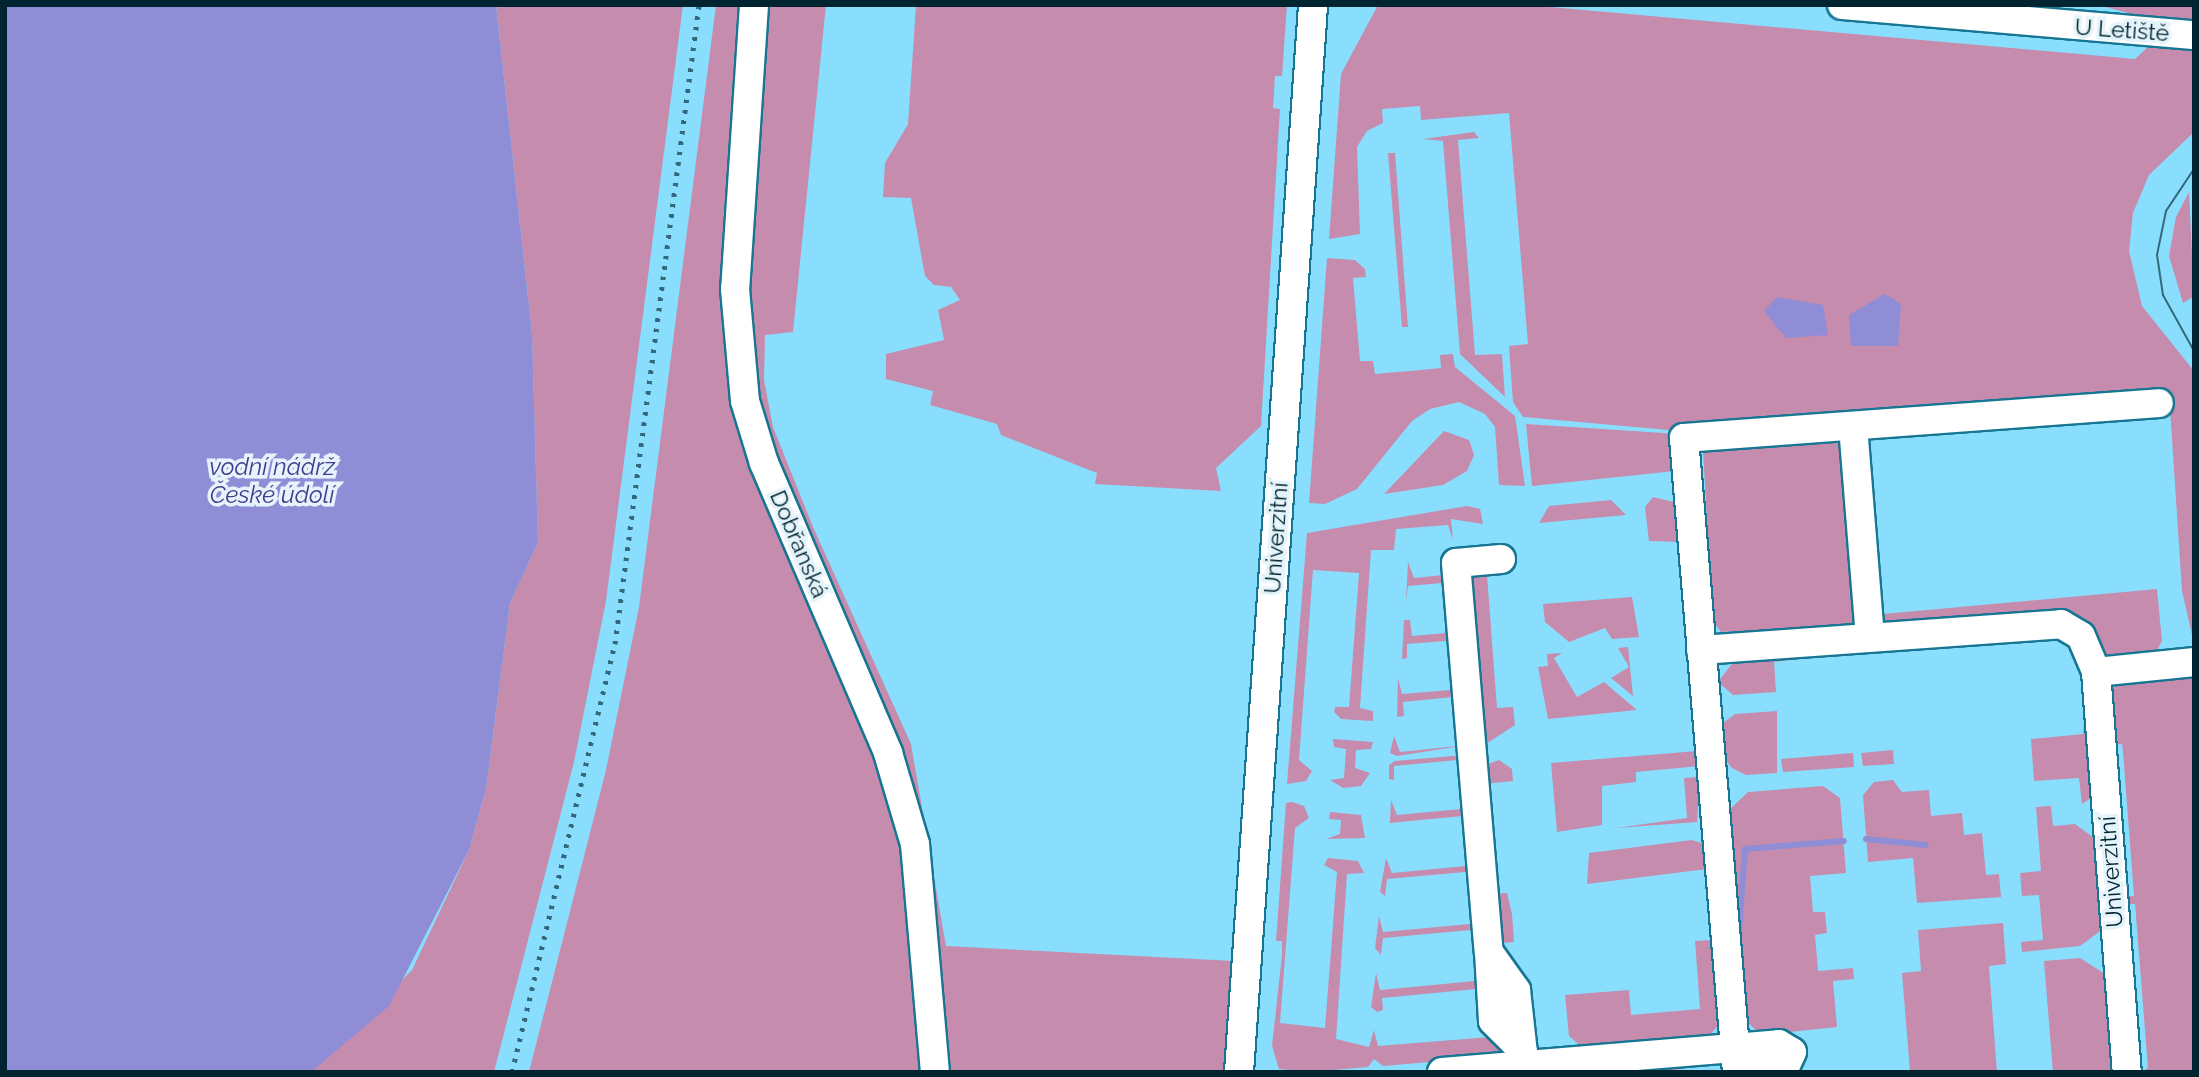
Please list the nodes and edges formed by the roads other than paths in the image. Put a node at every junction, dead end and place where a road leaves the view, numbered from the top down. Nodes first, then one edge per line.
1 (754, 5) edge
2 (1313, 5) edge
3 (1842, 5) edge
4 (2194, 35) edge
5 (2159, 403) dead end
6 (1853, 425) junction
7 (1501, 559) dead end
8 (1870, 637) junction
9 (1701, 650) junction
10 (2194, 662) edge
11 (2096, 672) junction
12 (1524, 1060) edge
13 (1736, 1060) edge
14 (935, 1072) edge
15 (1239, 1072) edge
16 (1442, 1072) edge
17 (1752, 1072) edge
18 (2127, 1072) edge

1 - 14 street, Dobřanská
2 - 15 street, Univerzitní
3 - 4 street, U Letiště
5 - 6 street
6 - 8 street
6 - 9 street
7 - 12 street
8 - 9 street, Univerzitní
8 - 11 street, Univerzitní
9 - 13 street
10 - 11 street
11 - 18 street, Univerzitní
12 - 13 street
12 - 16 street
13 - 17 street

